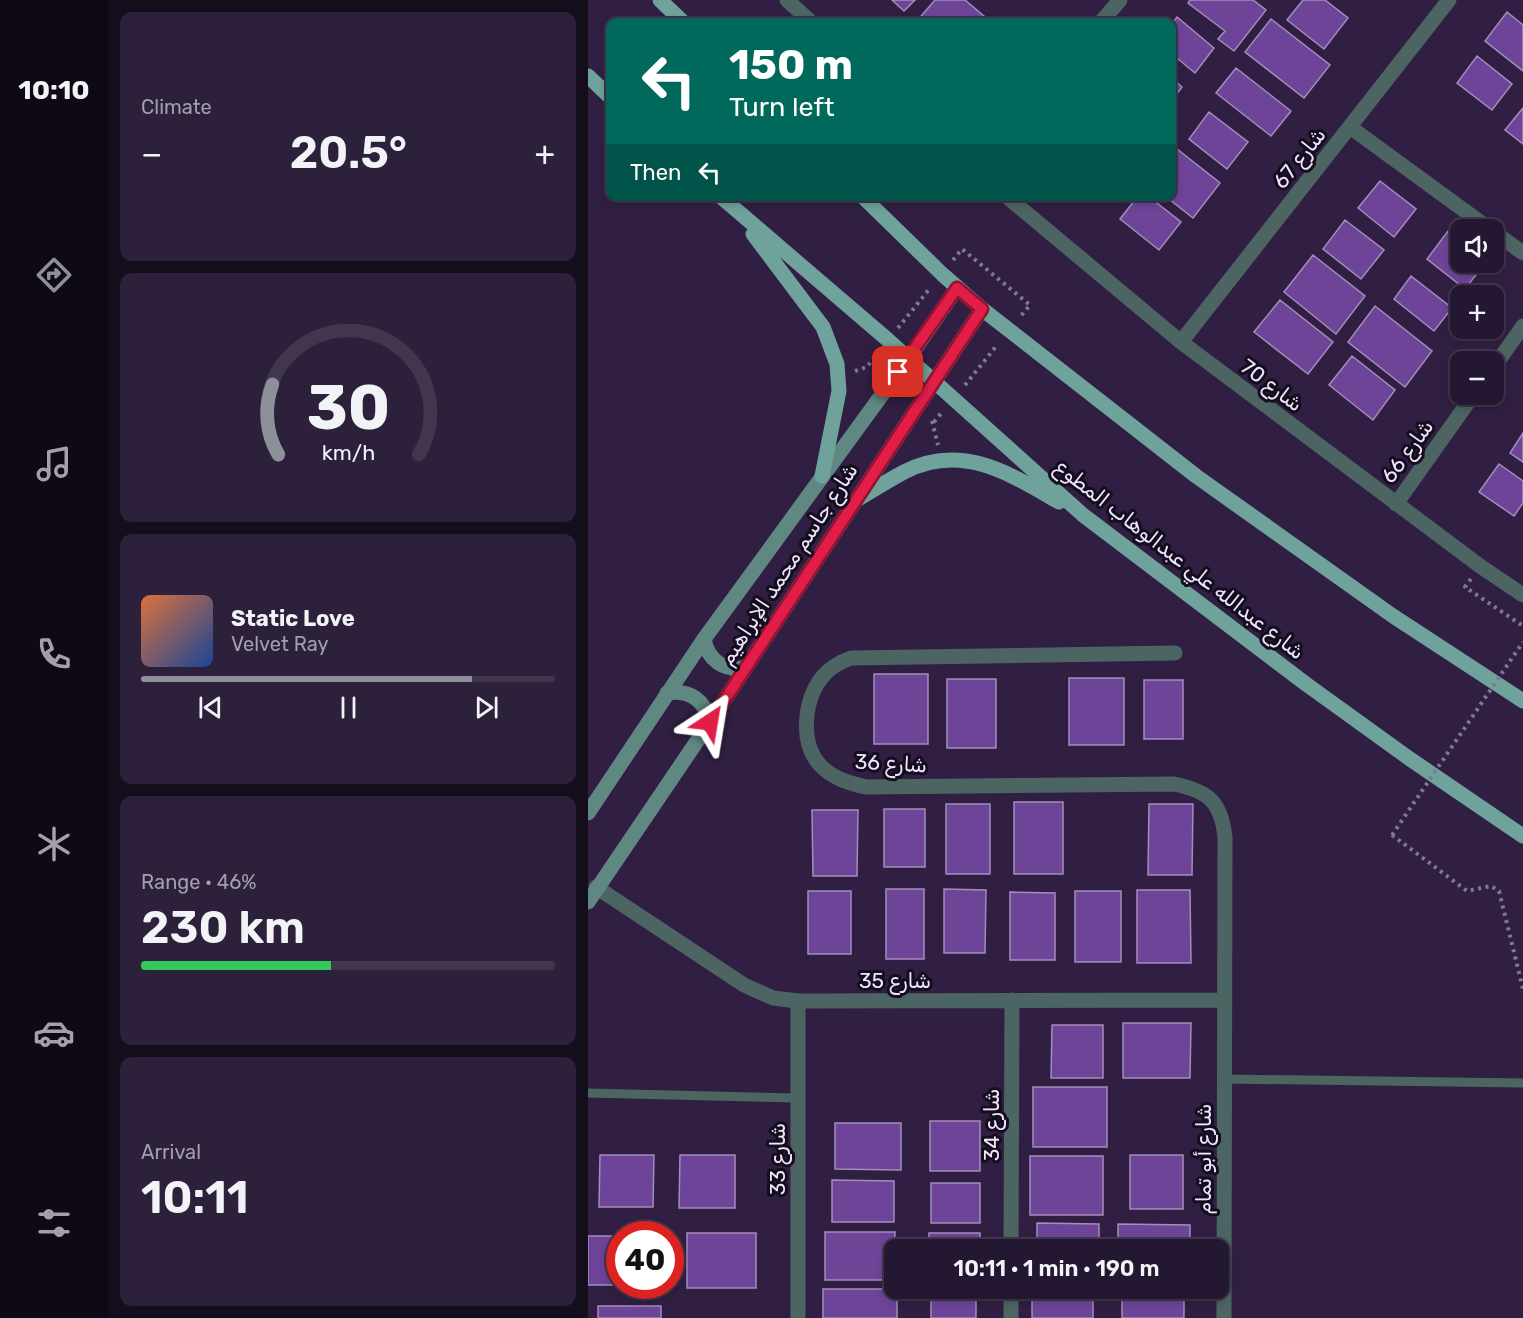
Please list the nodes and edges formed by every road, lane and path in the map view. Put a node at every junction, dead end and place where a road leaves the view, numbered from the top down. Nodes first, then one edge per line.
1 (660, 0) edge
2 (787, 0) edge
3 (1120, 0) edge
4 (1449, 0) edge
5 (679, 18) edge
6 (807, 18) edge
7 (1104, 18) edge
8 (588, 76) edge
9 (606, 93) edge
10 (1350, 127) junction
11 (725, 201) edge
12 (867, 201) edge
13 (1012, 201) edge
14 (735, 210) junction
15 (1476, 219) edge
16 (1504, 239) edge
17 (1523, 253) edge
18 (957, 288) junction
19 (982, 309) junction
20 (1523, 326) edge
21 (1181, 342) junction
22 (1504, 353) edge
23 (908, 359) junction
24 (932, 381) junction
25 (1466, 405) edge
26 (822, 477) junction
27 (853, 502) junction
28 (1396, 504) junction
29 (1083, 515) junction
30 (1465, 587) dead end
31 (1523, 595) edge
32 (1523, 626) edge
33 (704, 639) junction
34 (1523, 642) edge
35 (1175, 653) dead end
36 (745, 668) junction
37 (667, 693) junction
38 (1523, 701) edge
39 (710, 722) junction
40 (588, 813) edge
41 (1523, 836) edge
42 (596, 887) junction
43 (588, 902) edge
44 (1523, 984) edge
45 (1523, 989) edge
46 (1012, 1000) junction
47 (1225, 1000) junction
48 (798, 1001) junction
49 (1225, 1079) junction
50 (1523, 1083) edge
51 (588, 1093) edge
52 (798, 1098) junction
53 (1011, 1239) edge
54 (1011, 1299) edge
55 (798, 1318) edge
56 (1011, 1318) edge
57 (1224, 1318) edge

1 - 5 main road
2 - 6 street
3 - 7 street
4 - 10 street, شارع 67
8 - 9 main road
10 - 15 street
10 - 21 street, شارع 67
11 - 14 main road, شارع عبدالله علي عبدالوهاب المطوع
12 - 18 main road
13 - 21 street, شارع 70
14 - 23 main road, شارع عبدالله علي عبدالوهاب المطوع
14 - 26 main road
16 - 17 street
18 - 19 main road
18 - 23 street, شارع جاسم محمد الإبراهيم
19 - 24 street, شارع جاسم محمد الإبراهيم
19 - 38 main road
20 - 22 street
21 - 28 street, شارع 70
23 - 24 main road, شارع عبدالله علي عبدالوهاب المطوع
23 - 26 street, شارع جاسم محمد الإبراهيم
24 - 27 street, شارع جاسم محمد الإبراهيم
24 - 29 main road, شارع عبدالله علي عبدالوهاب المطوع
25 - 28 street, شارع 66
26 - 33 street, شارع جاسم محمد الإبراهيم
27 - 29 main road
27 - 36 street, شارع جاسم محمد الإبراهيم
28 - 31 street, شارع 70
29 - 41 main road, شارع عبدالله علي عبدالوهاب المطوع
30 - 32 path
33 - 36 street
33 - 37 street, شارع جاسم محمد الإبراهيم
34 - 44 path, bridge
35 - 47 street, شارع 36
36 - 39 street, شارع جاسم محمد الإبراهيم
37 - 39 street
37 - 40 street, شارع جاسم محمد الإبراهيم
39 - 42 street, شارع جاسم محمد الإبراهيم
42 - 43 street, شارع جاسم محمد الإبراهيم
42 - 48 street, شارع 35
44 - 45 path
46 - 47 street, شارع 35
46 - 48 street, شارع 35
46 - 53 street, شارع 34
47 - 49 street, شارع أبو تمام
48 - 52 street, شارع 33
49 - 50 lane
49 - 57 street, شارع أبو تمام
51 - 52 lane
52 - 55 street, شارع 33
54 - 56 street

